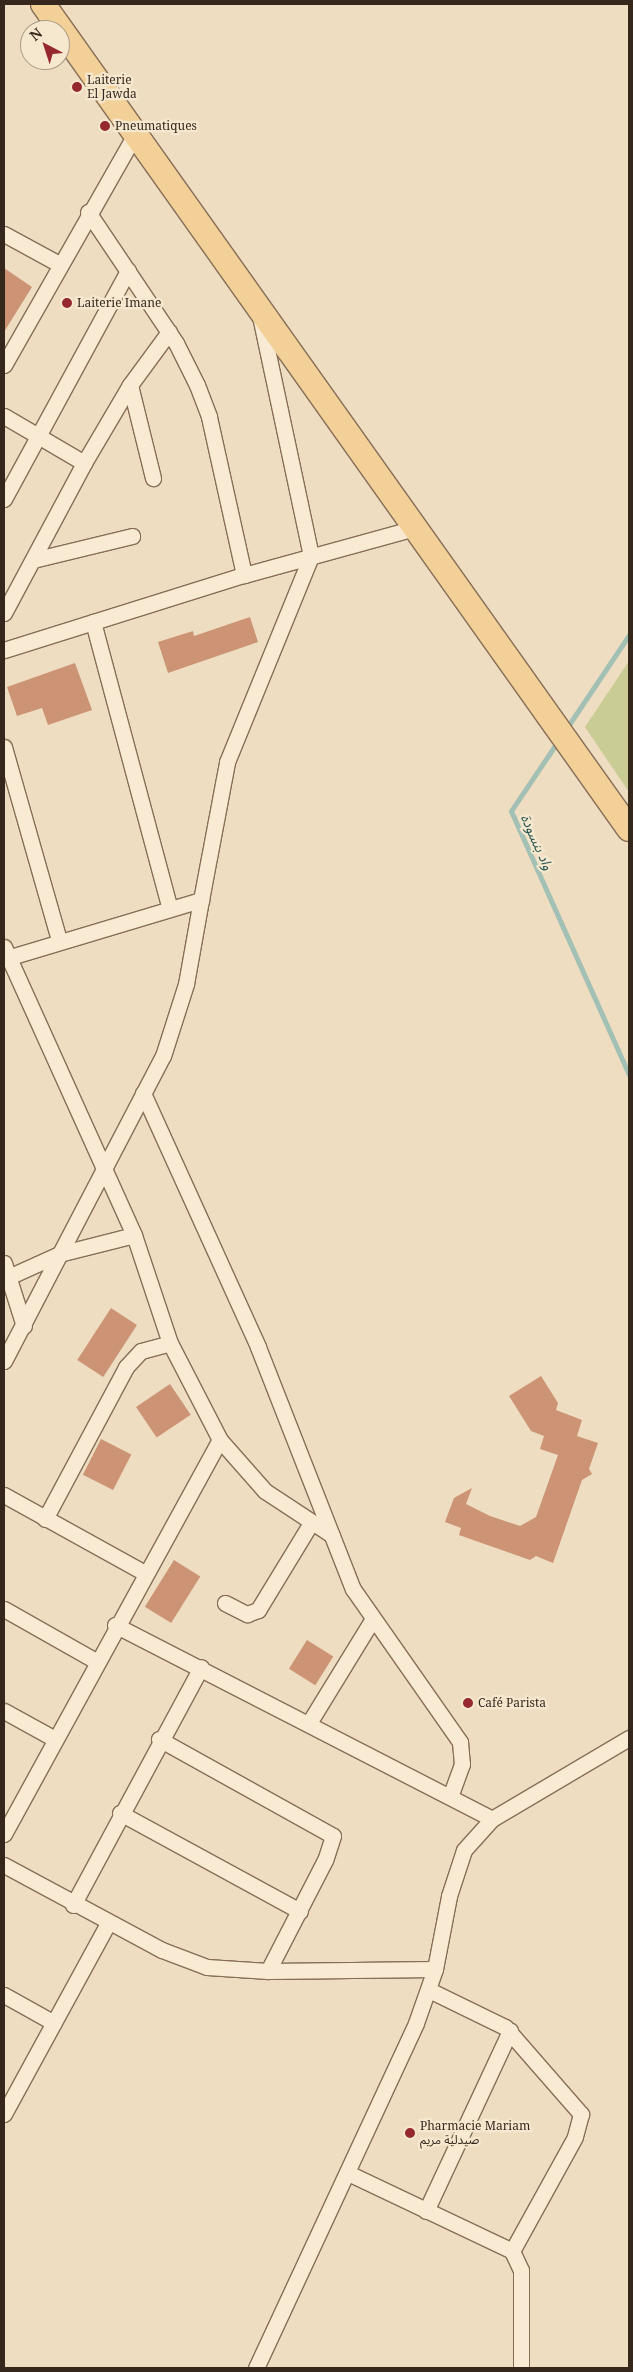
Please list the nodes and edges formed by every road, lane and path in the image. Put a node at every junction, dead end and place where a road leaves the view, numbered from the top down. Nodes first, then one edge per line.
1 (43, 4) edge
2 (137, 131) junction
3 (88, 212) junction
4 (4, 234) edge
5 (59, 264) junction
6 (128, 271) junction
7 (258, 303) junction
8 (169, 332) junction
9 (4, 365) edge
10 (130, 385) junction
11 (4, 416) edge
12 (37, 436) junction
13 (84, 463) junction
14 (153, 478) dead end
15 (4, 499) edge
16 (418, 527) junction
17 (132, 536) dead end
18 (311, 556) junction
19 (33, 560) junction
20 (244, 575) junction
21 (4, 613) edge
22 (93, 622) junction
23 (4, 650) edge
24 (4, 747) edge
25 (629, 829) edge
26 (200, 900) junction
27 (169, 906) junction
28 (59, 940) junction
29 (5, 954) edge
30 (143, 1093) junction
31 (104, 1168) junction
32 (134, 1235) junction
33 (59, 1254) junction
34 (4, 1263) edge
35 (6, 1278) edge
36 (24, 1326) junction
37 (170, 1343) junction
38 (4, 1361) edge
39 (220, 1440) junction
40 (4, 1495) edge
41 (45, 1519) junction
42 (311, 1523) junction
43 (332, 1535) junction
44 (145, 1573) junction
45 (225, 1603) dead end
46 (4, 1609) edge
47 (372, 1620) junction
48 (116, 1625) junction
49 (96, 1661) junction
50 (200, 1667) junction
51 (4, 1711) edge
52 (309, 1723) junction
53 (53, 1738) junction
54 (629, 1738) edge
55 (159, 1739) junction
56 (451, 1795) junction
57 (120, 1813) junction
58 (492, 1820) junction
59 (4, 1834) edge
60 (4, 1865) edge
61 (73, 1906) junction
62 (300, 1911) junction
63 (108, 1923) junction
64 (435, 1969) junction
65 (268, 1971) junction
66 (429, 1990) junction
67 (4, 1995) edge
68 (54, 2023) junction
69 (510, 2031) junction
70 (4, 2114) edge
71 (348, 2173) junction
72 (426, 2210) junction
73 (512, 2251) junction
74 (256, 2368) edge
75 (521, 2368) edge

1 - 2 main road
2 - 3 street
2 - 7 main road
3 - 5 street
3 - 6 street
4 - 5 street
5 - 9 street
6 - 8 street
6 - 12 street
7 - 16 main road
7 - 18 street
8 - 10 street
8 - 20 street
10 - 13 street
10 - 14 street
11 - 12 street
12 - 13 street
12 - 15 street
13 - 19 street
16 - 18 street
16 - 25 main road
17 - 19 street
18 - 20 street
18 - 26 street
19 - 21 street
20 - 22 street
22 - 23 street
22 - 27 street
24 - 28 street
26 - 27 street
26 - 30 street
27 - 28 street
28 - 29 street
29 - 31 street
30 - 31 street
30 - 43 street
31 - 32 street
31 - 33 street
32 - 33 street
32 - 37 street
33 - 35 street
33 - 36 street
34 - 35 street
35 - 36 street
36 - 38 street
37 - 39 street
37 - 41 street
39 - 42 street
39 - 44 street
40 - 41 street
41 - 44 street
42 - 43 street
42 - 45 street
43 - 47 street
44 - 48 street
46 - 49 street
47 - 52 street
47 - 56 street
48 - 49 street
48 - 50 street
49 - 53 street
50 - 52 street
50 - 55 street
51 - 53 street
52 - 56 street
53 - 59 street
54 - 58 street
55 - 57 street
55 - 62 street
56 - 58 street
57 - 61 street
57 - 62 street
58 - 64 street
60 - 61 street
61 - 63 street
62 - 65 street
63 - 65 street
63 - 68 street
64 - 65 street
64 - 66 street
66 - 69 street
66 - 71 street
67 - 68 street
68 - 70 street
69 - 72 street
69 - 73 street
71 - 72 street
71 - 74 street
72 - 73 street
73 - 75 street

